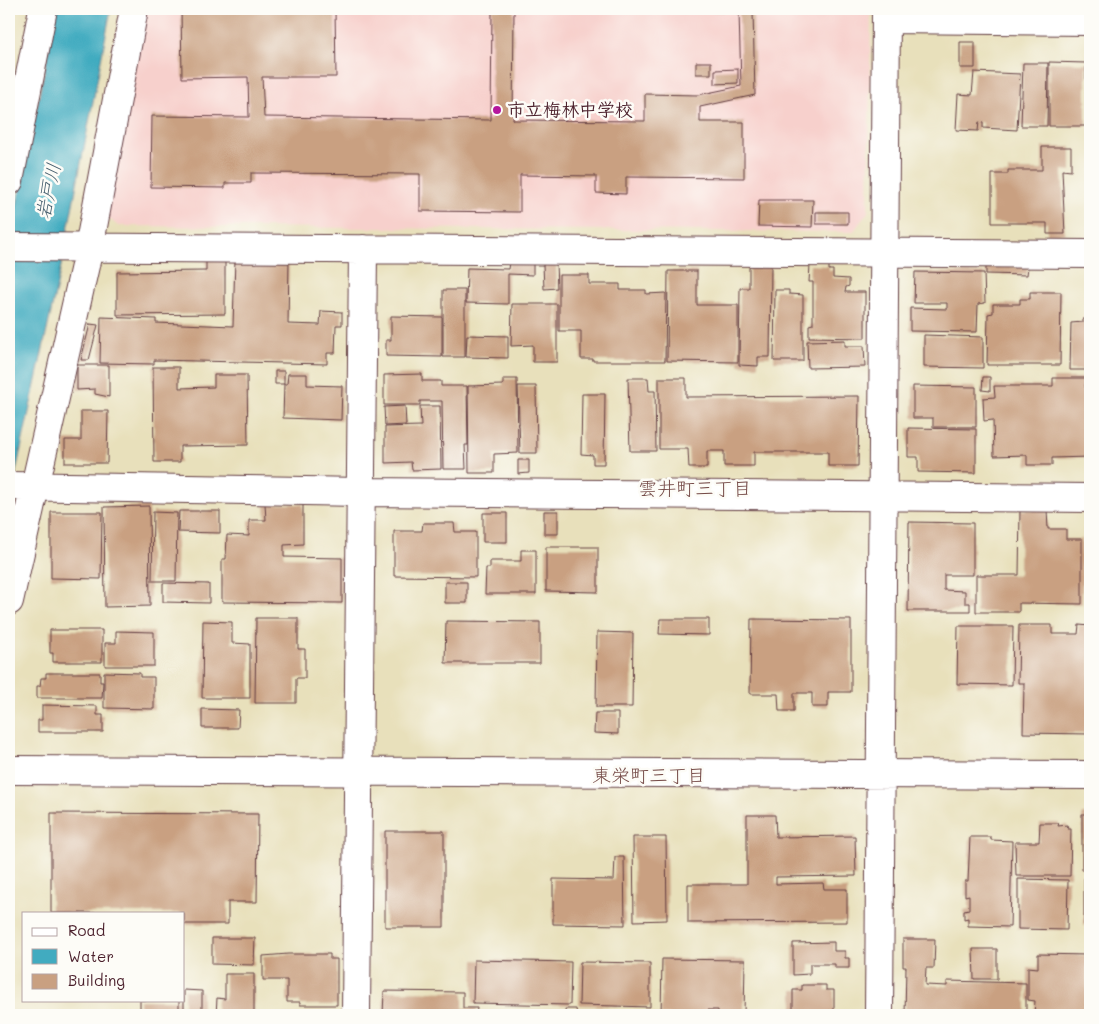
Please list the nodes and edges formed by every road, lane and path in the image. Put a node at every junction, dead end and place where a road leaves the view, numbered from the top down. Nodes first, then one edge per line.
1 (43, 9) edge
2 (134, 9) edge
3 (886, 14) edge
4 (1090, 21) edge
5 (9, 181) edge
6 (9, 247) edge
7 (78, 247) junction
8 (363, 249) junction
9 (885, 252) junction
10 (1090, 254) edge
11 (21, 486) edge
12 (361, 492) junction
13 (883, 497) junction
14 (1090, 498) edge
15 (9, 601) edge
16 (9, 770) edge
17 (358, 773) junction
18 (881, 774) junction
19 (1090, 775) edge
20 (356, 1015) edge
21 (879, 1015) edge

1 - 5 street
2 - 7 street
3 - 4 street
3 - 9 street
6 - 7 street
7 - 8 street
7 - 11 street
8 - 9 street
8 - 12 street
9 - 10 street
9 - 13 street
11 - 12 street
11 - 15 street
12 - 13 street
12 - 17 street
13 - 14 street
13 - 18 street
16 - 17 street
17 - 18 street
17 - 20 street
18 - 19 street
18 - 21 street

